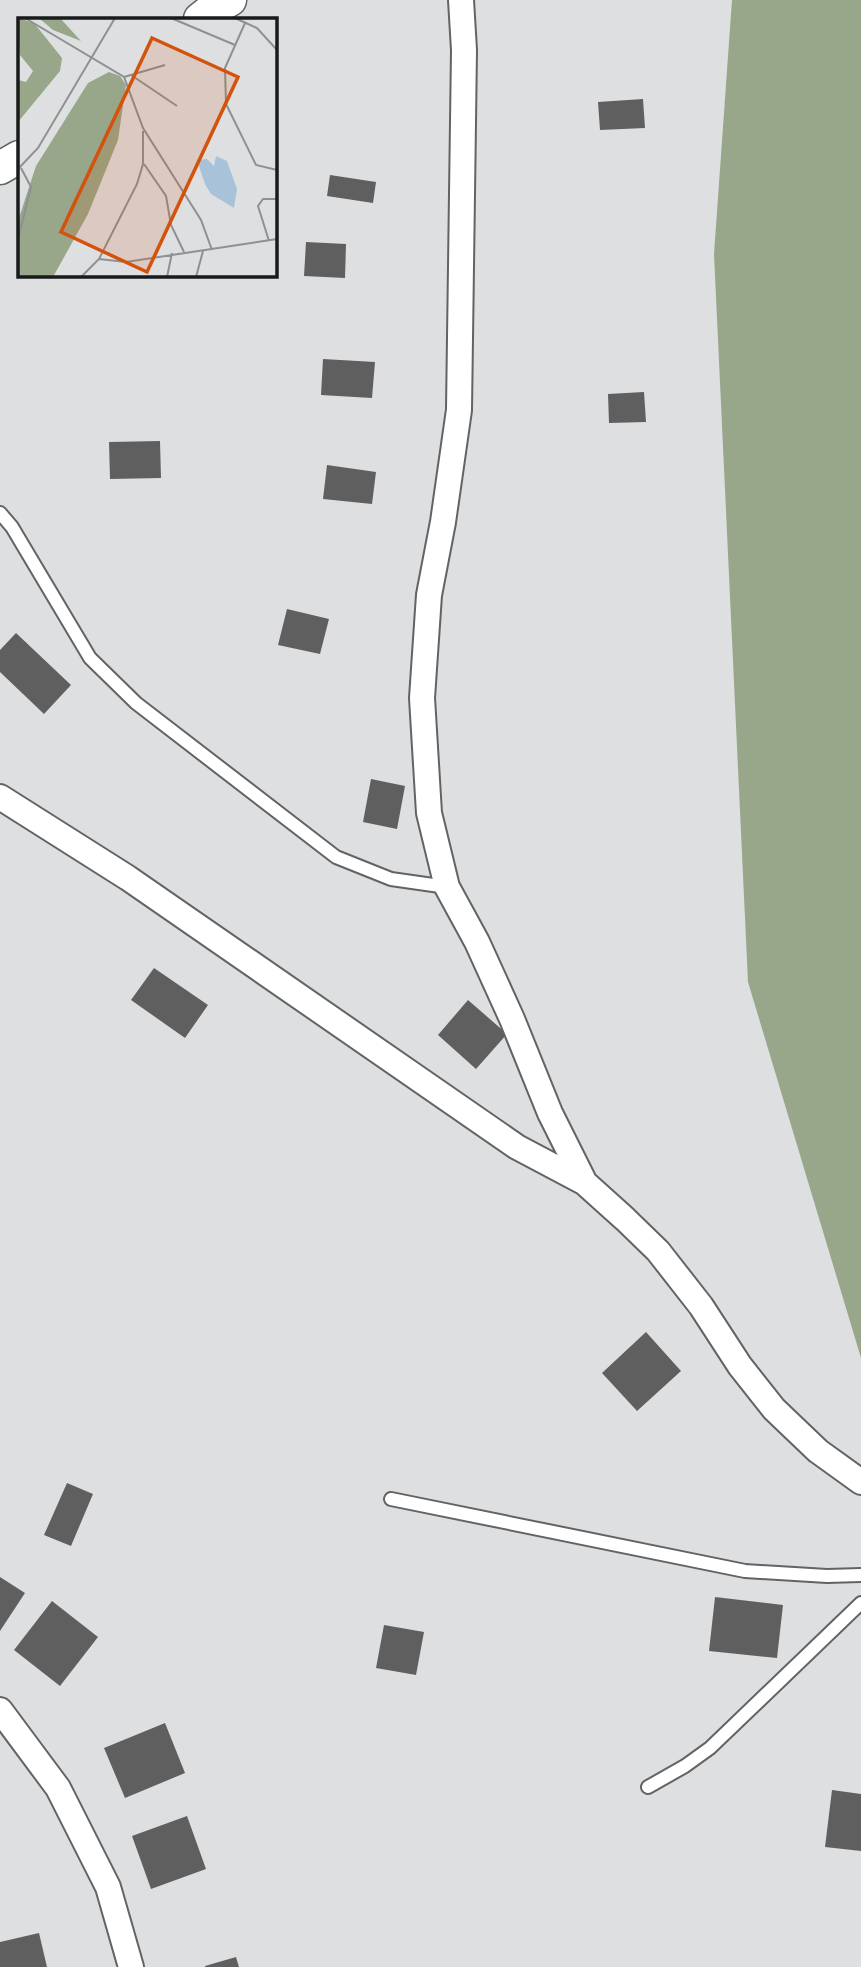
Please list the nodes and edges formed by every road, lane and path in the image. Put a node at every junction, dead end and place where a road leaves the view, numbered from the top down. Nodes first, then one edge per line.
1 (230, 0) edge
2 (461, 0) edge
3 (201, 18) edge
4 (18, 158) edge
5 (0, 168) edge
6 (0, 513) edge
7 (0, 797) edge
8 (447, 887) junction
9 (585, 1183) junction
10 (861, 1482) edge
11 (391, 1499) dead end
12 (861, 1575) edge
13 (861, 1603) edge
14 (0, 1710) edge
15 (648, 1787) dead end
16 (131, 1967) edge

1 - 3 street
2 - 8 street
4 - 5 street
6 - 8 lane
7 - 9 street
8 - 9 street
9 - 10 street
11 - 12 lane
13 - 15 lane
14 - 16 street

